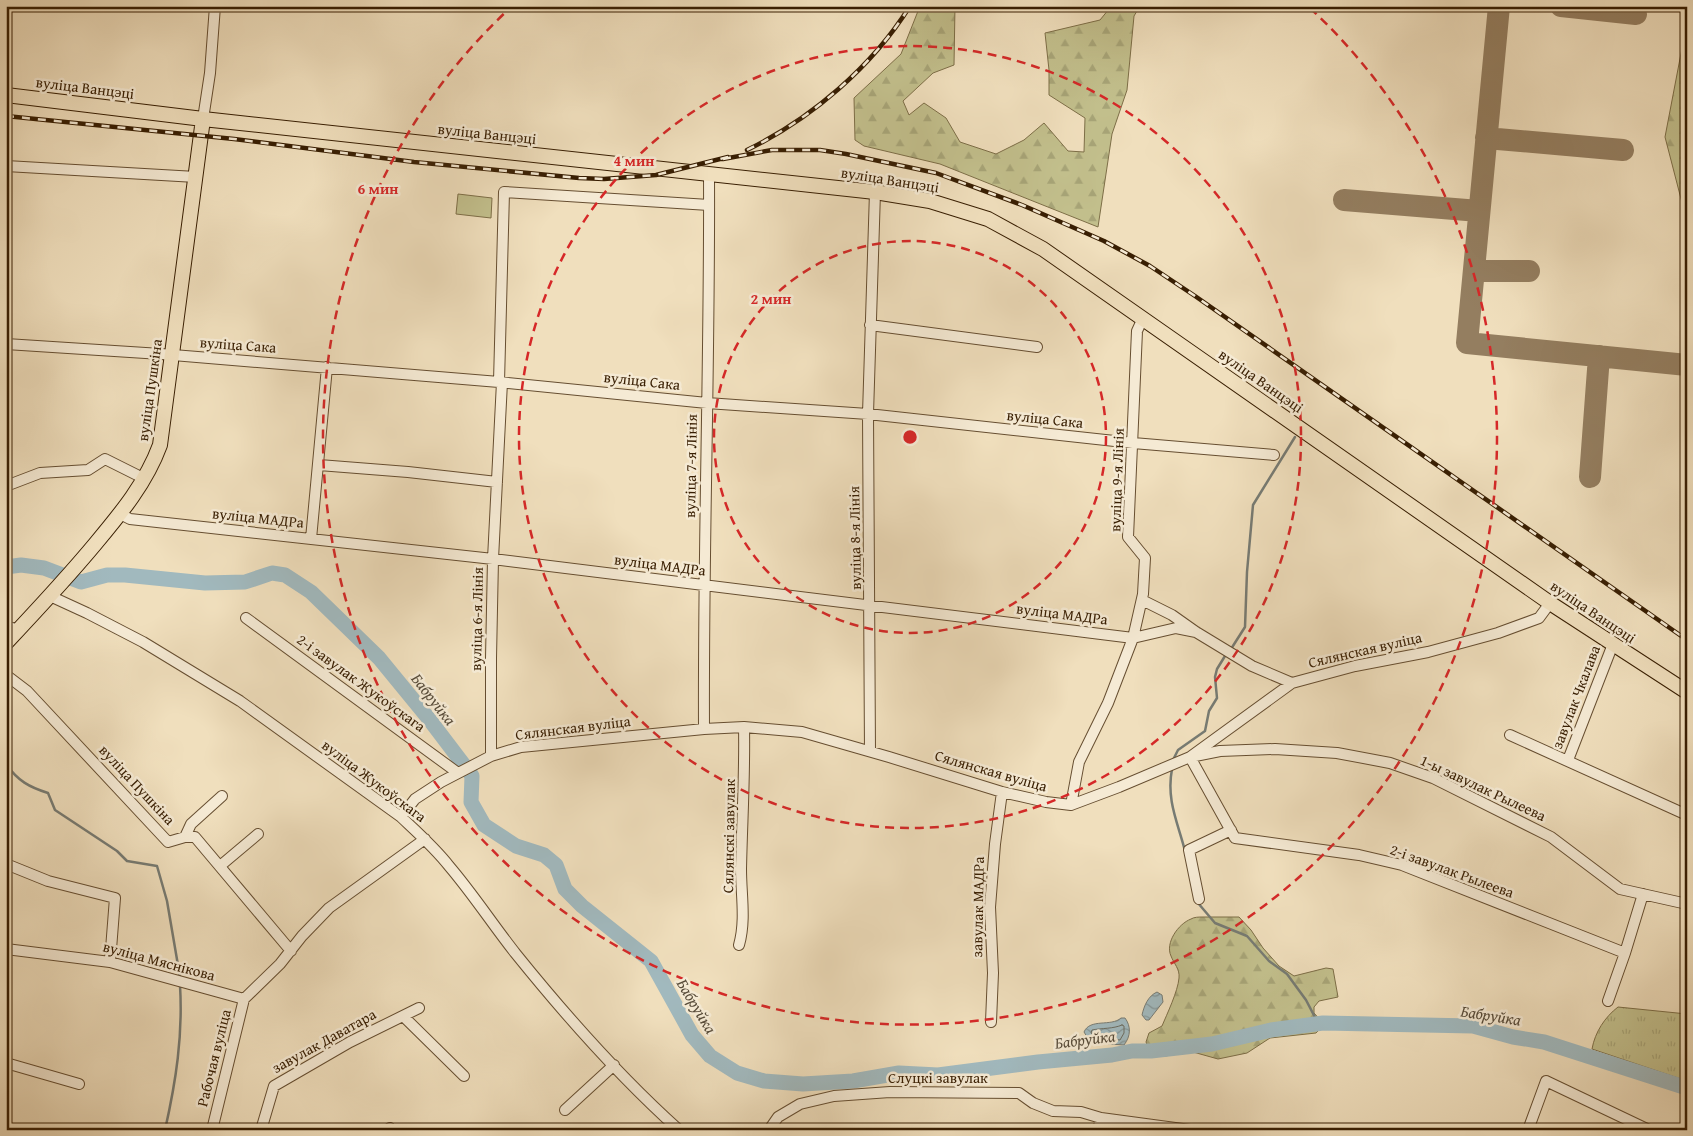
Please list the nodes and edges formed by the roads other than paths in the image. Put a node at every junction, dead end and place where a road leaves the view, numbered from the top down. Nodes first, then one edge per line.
1 (214, 6) edge
2 (6, 95) edge
3 (203, 119) junction
4 (6, 166) edge
5 (709, 174) junction
6 (196, 177) junction
7 (875, 192) junction
8 (709, 205) junction
9 (1143, 318) junction
10 (870, 325) junction
11 (6, 344) edge
12 (1037, 347) dead end
13 (172, 355) junction
14 (327, 367) junction
15 (500, 382) junction
16 (707, 402) junction
17 (868, 414) junction
18 (1133, 443) junction
19 (1274, 455) dead end
20 (319, 465) junction
21 (144, 479) junction
22 (497, 482) junction
23 (6, 486) edge
24 (120, 514) junction
25 (311, 539) junction
26 (493, 559) junction
27 (704, 585) junction
28 (50, 596) junction
29 (1142, 600) junction
30 (1550, 603) junction
31 (870, 606) junction
32 (246, 618) dead end
33 (12, 628) edge
34 (1196, 632) junction
35 (1133, 638) junction
36 (6, 643) edge
37 (1613, 644) junction
38 (6, 676) edge
39 (1292, 683) junction
40 (1687, 692) edge
41 (744, 727) junction
42 (704, 728) junction
43 (1510, 735) dead end
44 (870, 751) junction
45 (491, 756) junction
46 (1190, 757) junction
47 (1568, 760) junction
48 (458, 773) junction
49 (1002, 792) junction
50 (222, 796) dead end
51 (1071, 805) junction
52 (1687, 815) edge
53 (401, 818) junction
54 (1231, 830) junction
55 (258, 834) dead end
56 (185, 837) junction
57 (425, 838) junction
58 (6, 864) edge
59 (220, 866) junction
60 (1643, 894) junction
61 (1199, 899) dead end
62 (1687, 904) edge
63 (739, 945) dead end
64 (6, 949) edge
65 (291, 951) junction
66 (1625, 953) junction
67 (110, 962) junction
68 (244, 999) junction
69 (1608, 1001) dead end
70 (419, 1008) dead end
71 (403, 1016) junction
72 (991, 1022) dead end
73 (6, 1063) edge
74 (614, 1065) junction
75 (464, 1076) dead end
76 (79, 1084) dead end
77 (565, 1110) dead end
78 (1101, 1118) junction
79 (212, 1130) edge
80 (261, 1130) edge
81 (679, 1130) edge
82 (769, 1130) edge
83 (1098, 1130) edge
84 (1190, 1130) edge
85 (1528, 1130) edge
86 (1650, 1130) edge

1 - 3 street
2 - 3 main road, вуліца Ванцэці
3 - 5 main road, вуліца Ванцэці
3 - 6 main road, вуліца Пушкіна
4 - 6 street
5 - 7 main road, вуліца Ванцэці
5 - 8 street, вуліца 7-я Лінія
6 - 13 main road, вуліца Пушкіна
7 - 9 main road, вуліца Ванцэці
7 - 10 street, вуліца 8-я Лінія
8 - 15 street, вуліца 6-я Лінія
8 - 16 street, вуліца 7-я Лінія
9 - 18 street, вуліца 9-я Лінія
9 - 30 main road, вуліца Ванцэці
10 - 12 street
10 - 17 street, вуліца 8-я Лінія
11 - 13 street, вуліца Сака
13 - 14 street, вуліца Сака
13 - 21 main road, вуліца Пушкіна
14 - 15 street, вуліца Сака
14 - 20 street
15 - 16 street, вуліца Сака
15 - 22 street, вуліца 6-я Лінія
16 - 17 street, вуліца Сака
16 - 27 street, вуліца 7-я Лінія
17 - 18 street, вуліца Сака
17 - 31 street, вуліца 8-я Лінія
18 - 19 street, вуліца Сака
18 - 29 street, вуліца 9-я Лінія
20 - 22 street
20 - 25 street
21 - 23 street
21 - 24 main road, вуліца Пушкіна
22 - 26 street, вуліца 6-я Лінія
24 - 25 street, вуліца МАДРа
24 - 28 main road, вуліца Пушкіна
25 - 26 street, вуліца МАДРа
26 - 27 street, вуліца МАДРа
26 - 45 street, вуліца 6-я Лінія
27 - 31 street, вуліца МАДРа
27 - 42 street, вуліца 7-я Лінія
28 - 33 main road, вуліца Пушкіна
28 - 53 street, вуліца Жукоўскага
29 - 34 street, вуліца МАДРа
29 - 35 street, вуліца 9-я Лінія
30 - 37 main road, вуліца Ванцэці
30 - 39 street, Сялянская вуліца
31 - 35 street, вуліца МАДРа
31 - 44 street, вуліца 8-я Лінія
32 - 48 street, 2-і завулак Жукоўскага
33 - 36 main road, вуліца Пушкіна
34 - 35 street, вуліца МАДРа
34 - 39 street, вуліца МАДРа
35 - 51 street, вуліца 9-я Лінія
37 - 40 main road, вуліца Ванцэці
37 - 47 street, завулак Чкалава
38 - 56 street, вуліца Пушкіна
39 - 46 street, Сялянская вуліца
41 - 42 street, Сялянская вуліца
41 - 44 street, Сялянская вуліца
41 - 63 street, Сялянскі завулак
42 - 45 street, Сялянская вуліца
43 - 47 street, завулак Чкалава
44 - 49 street, Сялянская вуліца
45 - 48 street, Сялянская вуліца
46 - 51 street, Сялянская вуліца
46 - 54 street
46 - 60 street, 1-ы завулак Рылеева
47 - 52 street, завулак Чкалава
48 - 53 street, Сялянская вуліца
49 - 51 street, Сялянская вуліца
49 - 72 street, завулак МАДРа
50 - 56 street
53 - 57 street, вуліца Жукоўскага
54 - 61 street
54 - 66 street, 2-і завулак Рылеева
55 - 59 street
56 - 59 street
57 - 65 street, Рабочая вуліца
57 - 74 street, вуліца Жукоўскага
58 - 67 street
59 - 65 street
60 - 62 street, 1-ы завулак Рылеева
60 - 66 street
64 - 67 street, вуліца Мяснікова
65 - 68 street, Рабочая вуліца
66 - 69 street
67 - 68 street, вуліца Мяснікова
68 - 79 street, Рабочая вуліца
70 - 71 street, завулак Даватара
71 - 75 street
71 - 80 street, завулак Даватара
73 - 76 street
74 - 77 street
74 - 81 street, вуліца Жукоўскага
78 - 82 street, Слуцкі завулак
78 - 83 street
78 - 84 street, Слуцкі завулак
85 - 86 street

